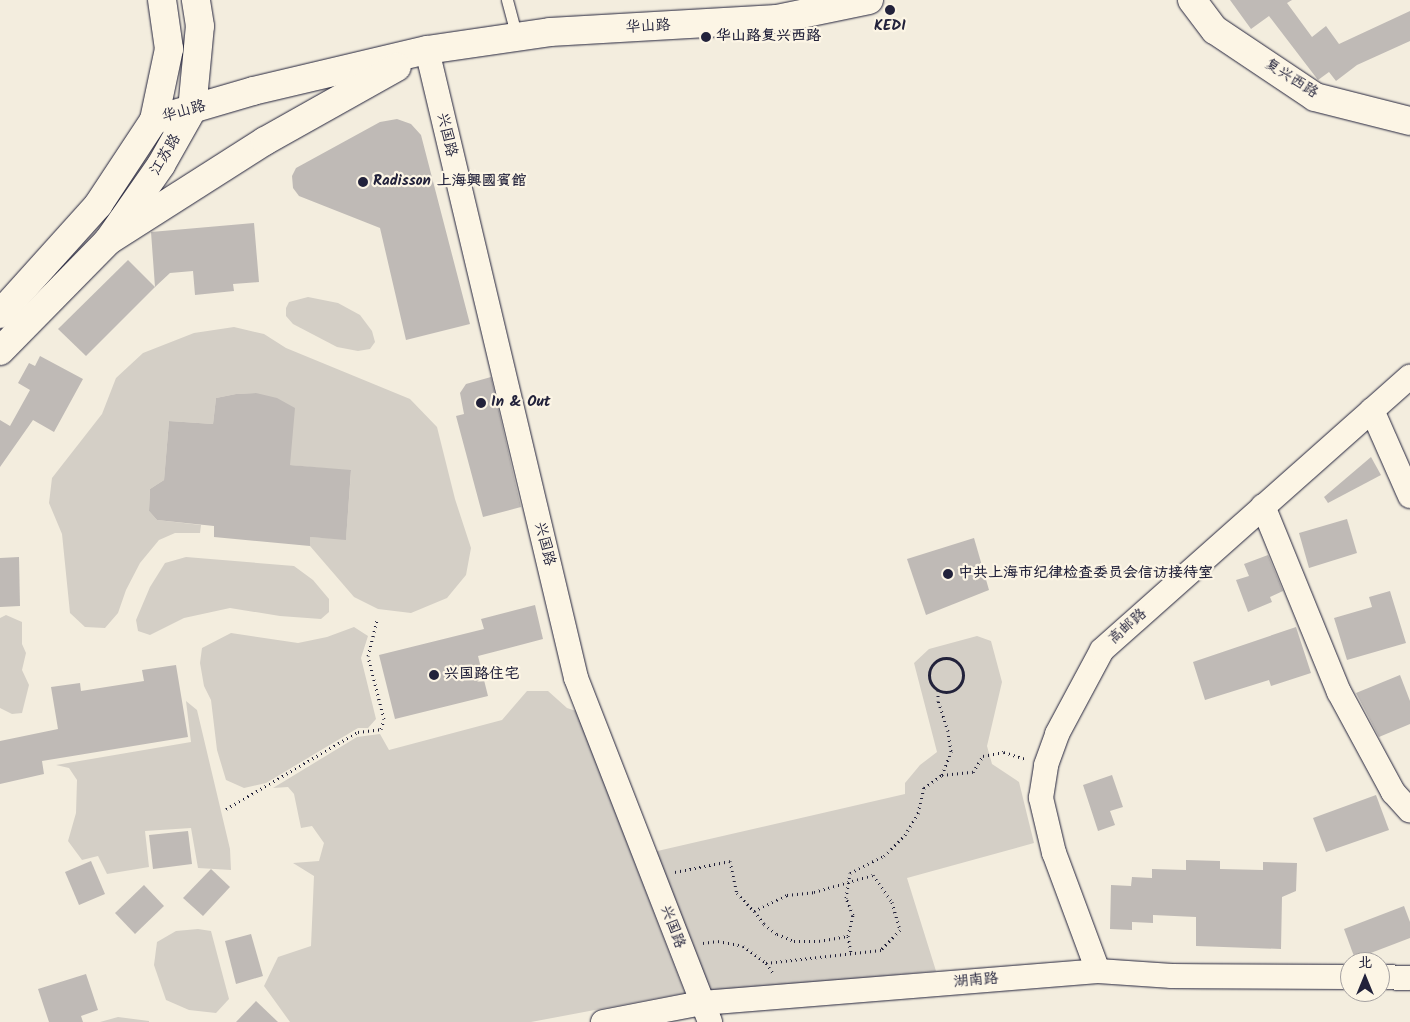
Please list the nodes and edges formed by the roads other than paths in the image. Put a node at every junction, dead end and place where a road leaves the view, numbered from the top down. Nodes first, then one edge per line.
1 (162, 0) edge
2 (196, 0) edge
3 (506, 0) edge
4 (1192, 0) edge
5 (864, 1) edge
6 (517, 37) junction
7 (427, 50) junction
8 (192, 110) junction
9 (154, 120) junction
10 (1410, 121) edge
11 (108, 241) junction
12 (0, 314) edge
13 (0, 351) edge
14 (1410, 377) edge
15 (1372, 410) junction
16 (1410, 496) edge
17 (1263, 506) junction
18 (1410, 811) edge
19 (1098, 971) junction
20 (1340, 977) edge
21 (1390, 977) edge
22 (1410, 978) edge
23 (706, 1013) edge
24 (604, 1022) edge

1 - 9 main road, 江苏路
2 - 8 main road, 江苏路
3 - 6 lane
4 - 10 main road, 复兴西路
5 - 6 main road, 华山路
6 - 7 main road, 华山路
7 - 8 main road, 华山路
7 - 11 main road, 华山路
7 - 23 street, 兴国路
8 - 9 main road, 华山路
8 - 11 main road, 江苏路
9 - 12 main road, 华山路
11 - 13 main road, 华山路
14 - 15 street, 高邮路
15 - 16 street
15 - 17 street, 高邮路
17 - 18 street
17 - 19 street, 高邮路
19 - 20 street, 湖南路
19 - 23 street, 湖南路
21 - 22 street
23 - 24 street, 湖南路

